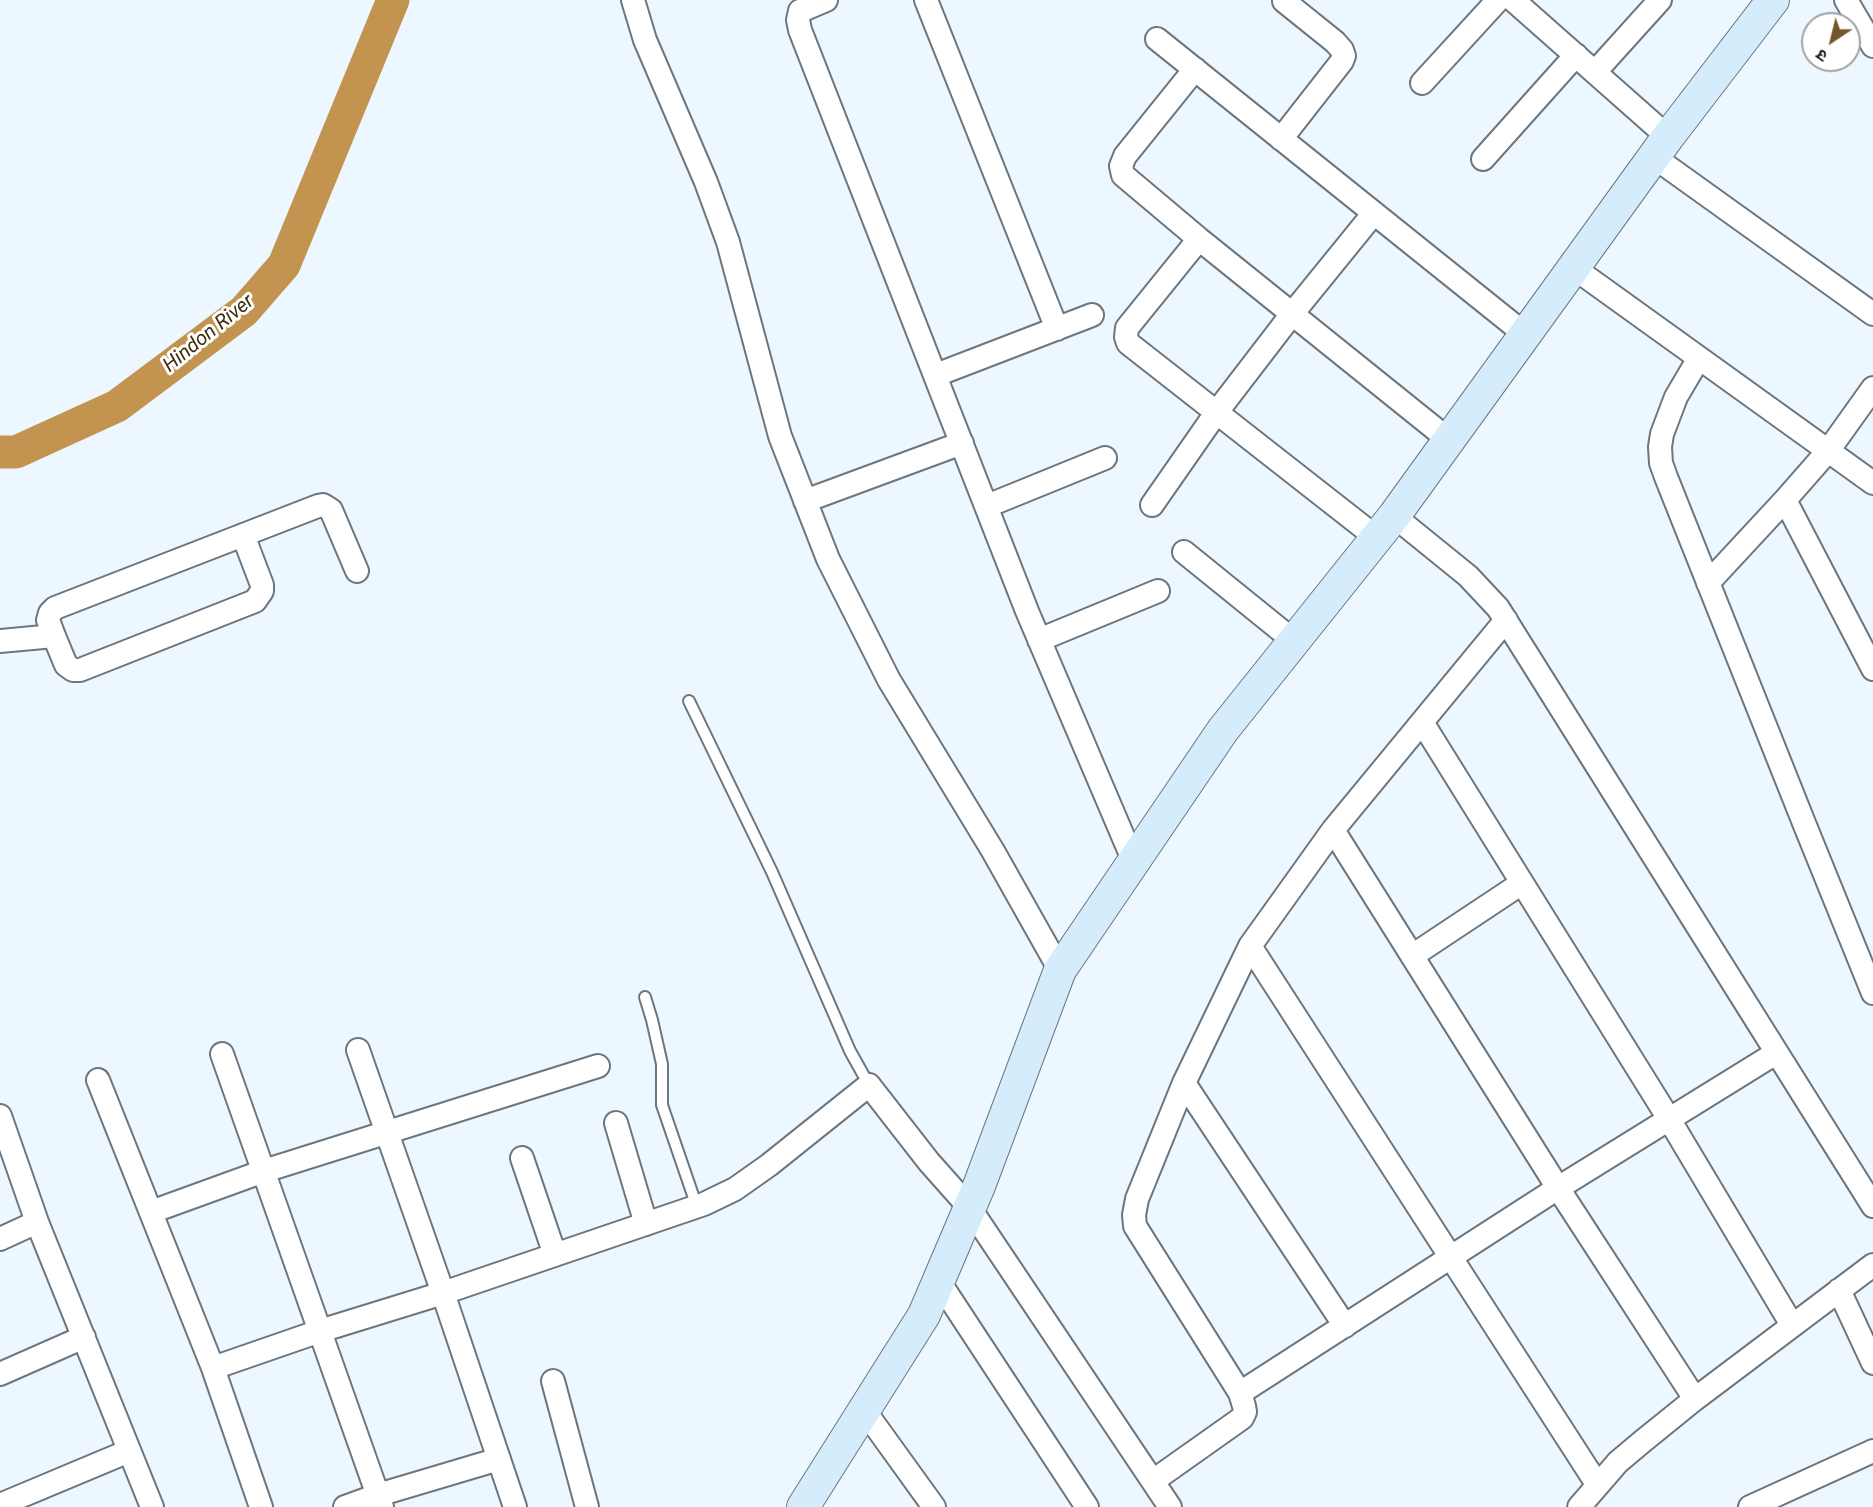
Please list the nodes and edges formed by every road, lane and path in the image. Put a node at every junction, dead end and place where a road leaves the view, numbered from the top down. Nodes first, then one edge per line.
1 (633, 0) edge
2 (826, 0) edge
3 (926, 0) edge
4 (1498, 0) edge
5 (1513, 0) edge
6 (1660, 0) edge
7 (1773, 0) edge
8 (1846, 0) edge
9 (1284, 2) dead end
10 (1157, 39) dead end
11 (1873, 46) edge
12 (1576, 55) junction
13 (1195, 69) junction
14 (1595, 72) junction
15 (1422, 83) dead end
16 (1281, 139) junction
17 (1661, 147) junction
18 (1483, 159) dead end
19 (1374, 213) junction
20 (1199, 239) junction
21 (1574, 268) junction
22 (1292, 314) junction
23 (1873, 314) edge
24 (1092, 315) dead end
25 (1057, 329) junction
26 (1526, 335) junction
27 (1699, 358) junction
28 (936, 375) junction
29 (1873, 388) edge
30 (1216, 413) junction
31 (1449, 440) junction
32 (962, 443) junction
33 (1828, 451) junction
34 (1105, 458) dead end
35 (1873, 483) edge
36 (1785, 500) junction
37 (805, 501) junction
38 (1152, 505) dead end
39 (987, 506) junction
40 (1385, 527) junction
41 (243, 535) junction
42 (1184, 552) dead end
43 (357, 571) dead end
44 (1708, 583) junction
45 (1158, 591) dead end
46 (1506, 620) junction
47 (54, 636) junction
48 (1039, 640) junction
49 (0, 641) edge
50 (1294, 641) junction
51 (1873, 669) edge
52 (689, 701) dead end
53 (1422, 722) junction
54 (1333, 830) junction
55 (1134, 862) junction
56 (1522, 883) junction
57 (1250, 946) junction
58 (1412, 956) junction
59 (1060, 970) junction
60 (1873, 993) edge
61 (645, 997) dead end
62 (358, 1050) dead end
63 (1776, 1053) junction
64 (222, 1054) dead end
65 (598, 1066) dead end
66 (98, 1080) dead end
67 (1184, 1083) junction
68 (869, 1085) junction
69 (0, 1116) edge
70 (1669, 1119) junction
71 (616, 1123) dead end
72 (387, 1133) junction
73 (522, 1158) dead end
74 (264, 1171) junction
75 (1558, 1188) junction
76 (1873, 1206) edge
77 (697, 1207) junction
78 (969, 1207) junction
79 (151, 1212) junction
80 (37, 1222) junction
81 (646, 1224) junction
82 (0, 1239) edge
83 (555, 1255) junction
84 (1451, 1258) junction
85 (1873, 1265) edge
86 (938, 1281) junction
87 (1839, 1290) junction
88 (443, 1293) junction
89 (1792, 1325) junction
90 (1345, 1326) junction
91 (320, 1331) junction
92 (84, 1337) junction
93 (1873, 1363) edge
94 (213, 1368) junction
95 (0, 1374) edge
96 (552, 1381) dead end
97 (1240, 1393) junction
98 (1695, 1399) junction
99 (864, 1410) junction
100 (129, 1451) junction
101 (1873, 1451) edge
102 (499, 1459) junction
103 (1153, 1481) junction
104 (1597, 1484) junction
105 (380, 1501) edge
106 (0, 1505) edge
107 (152, 1507) edge
108 (261, 1507) edge
109 (345, 1507) edge
110 (515, 1507) edge
111 (587, 1507) edge
112 (803, 1507) edge
113 (934, 1507) edge
114 (1088, 1507) edge
115 (1170, 1507) edge
116 (1579, 1507) edge
117 (1750, 1507) edge

1 - 37 street
2 - 28 street
3 - 25 street
4 - 15 street
5 - 12 street
6 - 14 street
7 - 17 street
8 - 11 street
9 - 16 street
10 - 13 street
12 - 14 street
12 - 18 street
13 - 16 street
13 - 20 street
14 - 17 street
16 - 19 street
17 - 21 street
17 - 23 street
19 - 22 street
19 - 26 street
20 - 22 street
20 - 30 street
21 - 26 street
21 - 27 street
22 - 30 street
22 - 31 street
24 - 25 street
25 - 28 street
26 - 31 street
27 - 33 street
27 - 44 street
28 - 32 street
29 - 33 street
30 - 38 street
30 - 40 street
31 - 40 street
32 - 37 street
32 - 39 street
33 - 35 street
33 - 36 street
34 - 39 street
36 - 44 street
36 - 51 street
37 - 59 street
39 - 48 street
40 - 46 street
40 - 50 street
41 - 43 street
41 - 47 street
41 - 47 street
42 - 50 street
44 - 60 street
45 - 48 street
46 - 53 street
46 - 63 street
47 - 49 street
48 - 55 street
50 - 55 street
52 - 68 lane
53 - 54 street
53 - 56 street
54 - 57 street
54 - 58 street
55 - 59 street
56 - 58 street
56 - 70 street
57 - 67 street
57 - 84 street
58 - 75 street
59 - 78 street
61 - 77 lane
62 - 72 street
63 - 70 street
63 - 76 street
64 - 74 street
65 - 72 street
66 - 79 street
67 - 90 street
67 - 97 street
68 - 77 street
68 - 78 street
69 - 80 street
70 - 75 street
70 - 89 street
71 - 81 street
72 - 74 street
72 - 88 street
73 - 83 street
74 - 79 street
74 - 91 street
75 - 84 street
75 - 98 street
77 - 81 street
78 - 86 street
78 - 103 street
79 - 94 street
80 - 82 street
80 - 92 street
81 - 83 street
83 - 88 street
84 - 90 street
84 - 104 street
85 - 87 street
86 - 99 street
86 - 114 street
87 - 89 street
87 - 93 street
88 - 91 street
88 - 102 street
89 - 98 street
90 - 97 street
91 - 94 street
91 - 105 street
92 - 95 street
92 - 100 street
94 - 108 street
96 - 111 street
97 - 103 street
98 - 104 street
99 - 112 street
99 - 113 street
100 - 106 street
100 - 107 street
101 - 117 street
102 - 105 street
102 - 110 street
103 - 115 street
104 - 116 street
105 - 109 street

